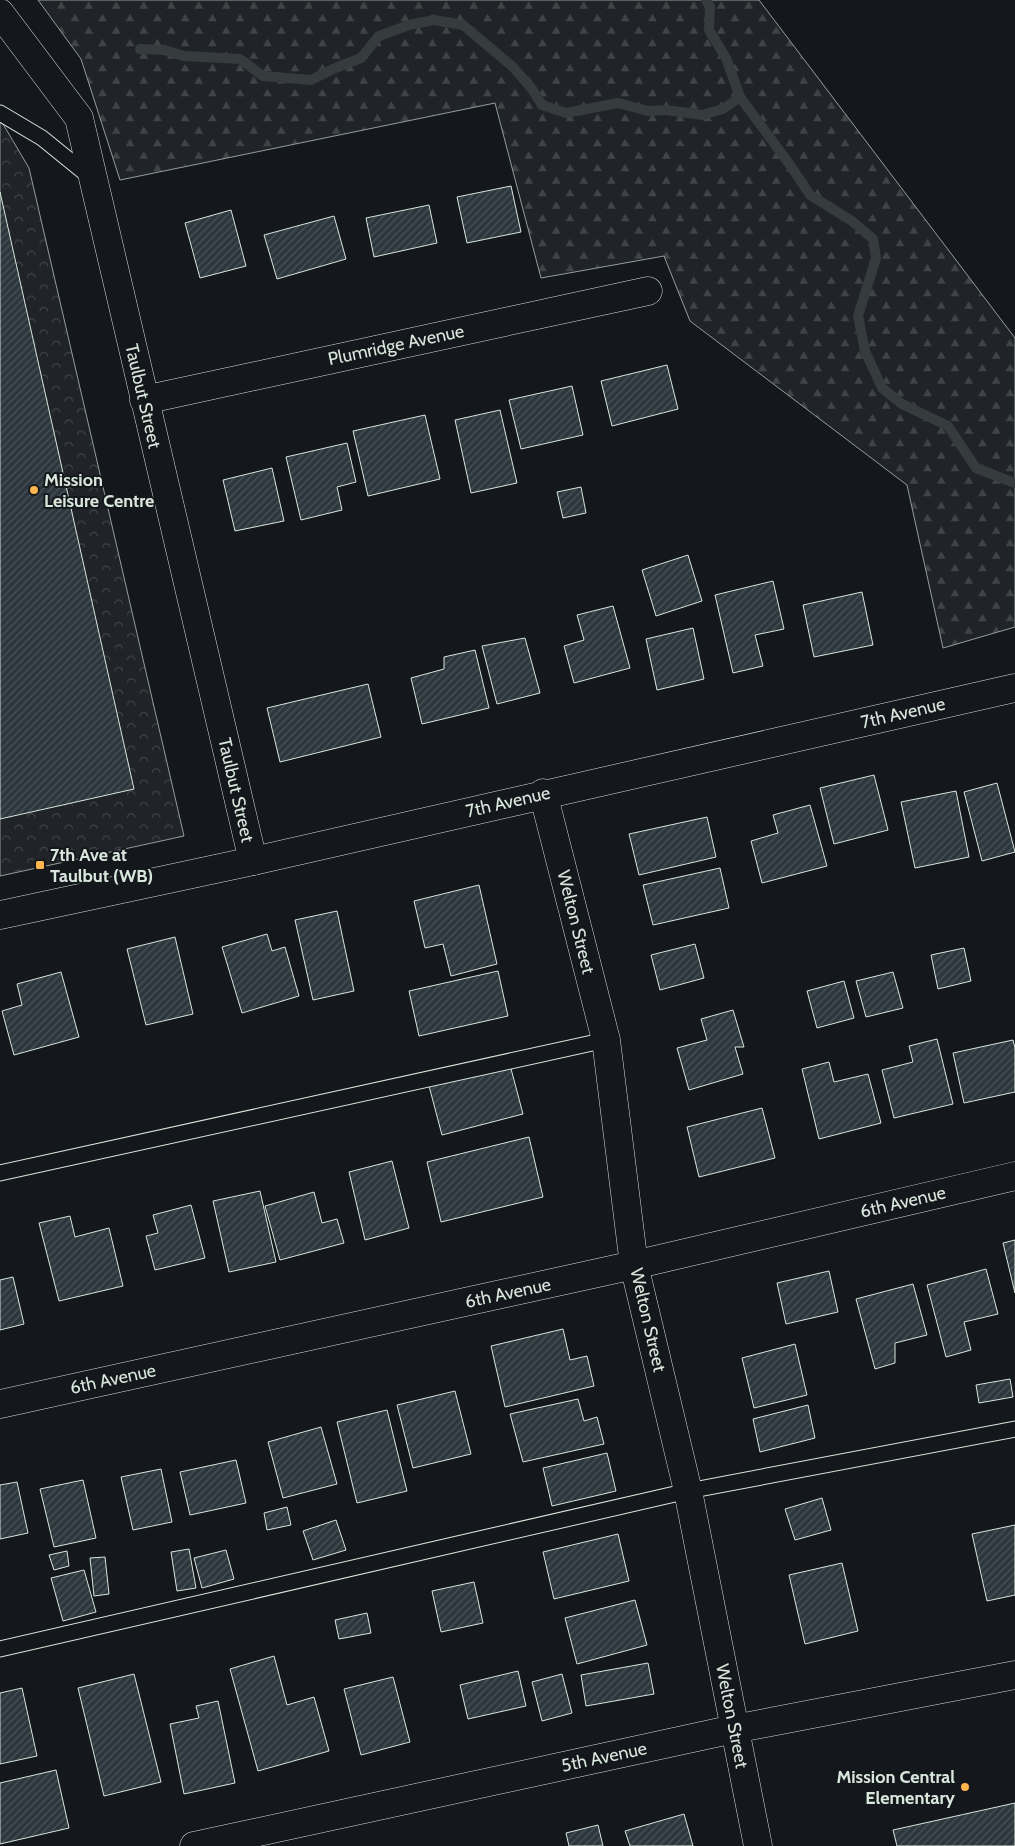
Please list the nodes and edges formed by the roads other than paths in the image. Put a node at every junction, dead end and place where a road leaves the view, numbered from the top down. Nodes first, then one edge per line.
1 (0, 13) edge
2 (0, 113) edge
3 (93, 179) junction
4 (648, 291) dead end
5 (144, 400) junction
6 (1015, 688) edge
7 (543, 794) junction
8 (253, 861) junction
9 (0, 915) edge
10 (606, 1040) junction
11 (0, 1173) edge
12 (1015, 1176) edge
13 (634, 1265) junction
14 (0, 1404) edge
15 (1015, 1429) edge
16 (688, 1491) junction
17 (0, 1649) edge
18 (1015, 1675) edge
19 (734, 1729) junction
20 (194, 1846) edge
21 (758, 1846) edge

1 - 3 street, Taulbut Street
2 - 3 lane
3 - 5 street, Taulbut Street
4 - 5 street, Plumridge Avenue
5 - 8 street, Taulbut Street
6 - 7 street, 7th Avenue
7 - 8 street, 7th Avenue
7 - 10 street, Welton Street
8 - 9 street, 7th Avenue
10 - 11 lane
10 - 13 street, Welton Street
12 - 13 street, 6th Avenue
13 - 14 street, 6th Avenue
13 - 16 street, Welton Street
15 - 16 lane
16 - 17 lane
16 - 19 street, Welton Street
18 - 19 street, 5th Avenue
19 - 20 street, 5th Avenue
19 - 21 street, Welton Street

